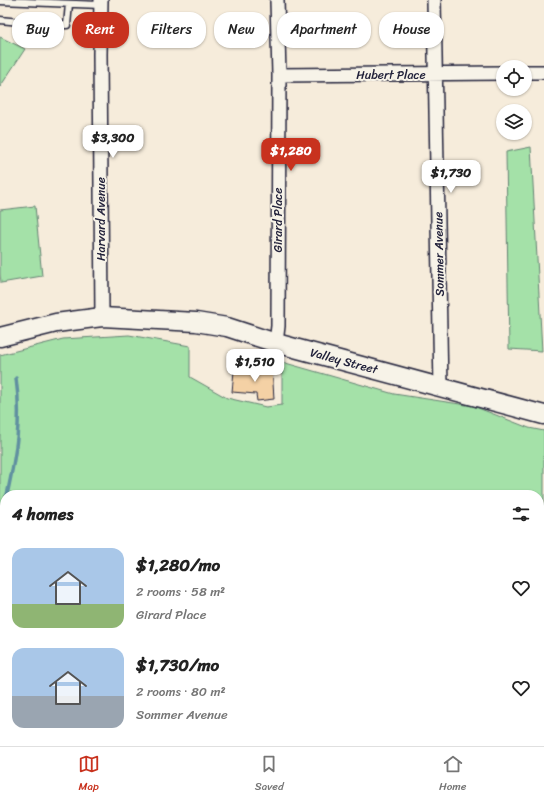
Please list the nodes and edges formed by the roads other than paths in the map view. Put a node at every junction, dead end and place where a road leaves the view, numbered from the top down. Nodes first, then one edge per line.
1 (277, 0) edge
2 (434, 0) edge
3 (0, 1) edge
4 (101, 2) edge
5 (69, 4) junction
6 (0, 20) edge
7 (532, 72) edge
8 (544, 72) edge
9 (496, 73) edge
10 (436, 74) junction
11 (279, 75) junction
12 (102, 317) junction
13 (0, 337) edge
14 (276, 343) junction
15 (441, 388) junction
16 (544, 415) edge

1 - 11 street, Girard Place
2 - 10 street, Sommer Avenue
3 - 5 lane
4 - 5 lane
4 - 12 street, Harvard Avenue
5 - 6 lane
7 - 8 street
9 - 10 street, Hubert Place
10 - 11 street, Hubert Place
10 - 15 street, Sommer Avenue
11 - 14 street, Girard Place
12 - 13 main road, Valley Street
12 - 14 main road, Valley Street
14 - 15 main road, Valley Street
15 - 16 main road, Valley Street

